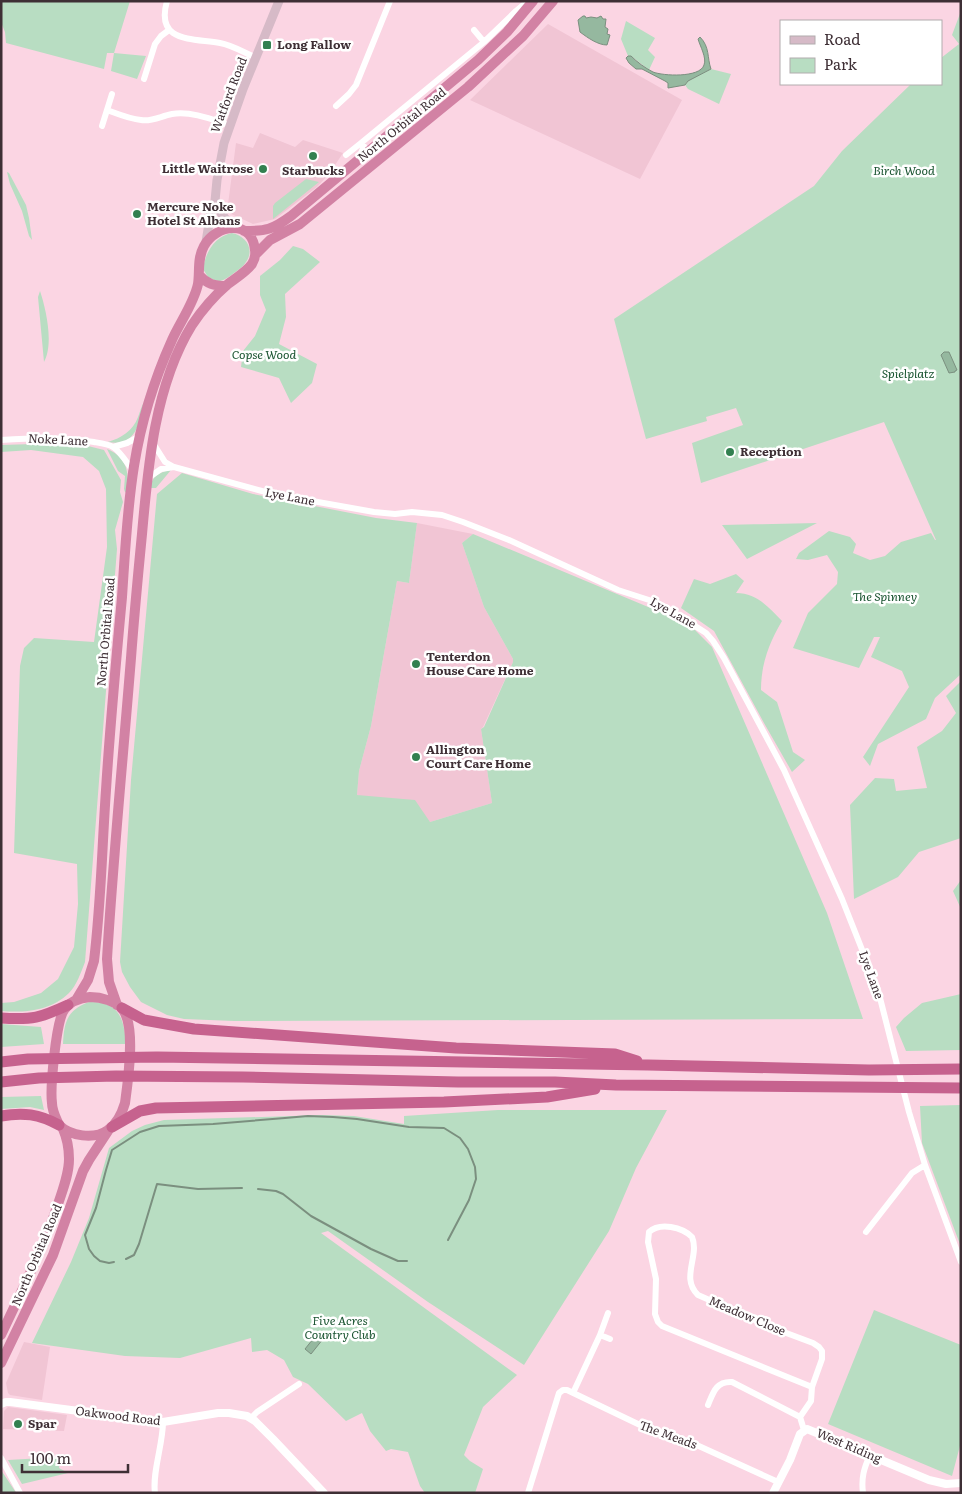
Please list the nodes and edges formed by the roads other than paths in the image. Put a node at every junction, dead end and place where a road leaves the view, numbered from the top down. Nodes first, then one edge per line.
1 (167, 1) edge
2 (279, 1) edge
3 (390, 1) edge
4 (528, 1) edge
5 (533, 1) edge
6 (553, 1) edge
7 (538, 19) junction
8 (169, 30) junction
9 (474, 30) dead end
10 (507, 32) junction
11 (484, 42) junction
12 (257, 58) junction
13 (144, 79) dead end
14 (112, 94) dead end
15 (336, 106) dead end
16 (107, 110) junction
17 (229, 125) junction
18 (102, 126) dead end
19 (361, 143) junction
20 (346, 155) dead end
21 (358, 161) junction
22 (215, 201) junction
23 (232, 228) junction
24 (244, 231) junction
25 (206, 242) junction
26 (256, 254) junction
27 (199, 274) junction
28 (226, 286) junction
29 (140, 436) junction
30 (1, 440) edge
31 (153, 442) junction
32 (114, 447) junction
33 (174, 467) junction
34 (133, 471) junction
35 (147, 478) junction
36 (72, 1003) junction
37 (120, 1006) junction
38 (1, 1018) edge
39 (1, 1054) edge
40 (28, 1059) junction
41 (1, 1062) edge
42 (648, 1065) junction
43 (961, 1069) edge
44 (1, 1082) edge
45 (616, 1085) junction
46 (961, 1088) edge
47 (1, 1116) edge
48 (61, 1127) junction
49 (110, 1128) junction
50 (925, 1165) junction
51 (866, 1232) dead end
52 (961, 1262) edge
53 (608, 1313) dead end
54 (600, 1334) junction
55 (1, 1335) edge
56 (610, 1339) dead end
57 (1, 1363) edge
58 (299, 1384) dead end
59 (812, 1387) junction
60 (573, 1393) junction
61 (2, 1402) edge
62 (708, 1405) dead end
63 (800, 1417) junction
64 (251, 1418) junction
65 (164, 1422) junction
66 (804, 1430) junction
67 (870, 1455) junction
68 (1, 1458) edge
69 (778, 1482) junction
70 (961, 1483) edge
71 (20, 1493) edge
72 (155, 1493) edge
73 (324, 1493) edge
74 (528, 1493) edge
75 (773, 1493) edge
76 (863, 1493) edge

1 - 8 street
2 - 12 main road, Watford Road
3 - 15 street
4 - 11 street
5 - 10 highway, North Orbital Road
6 - 7 highway, North Orbital Road
7 - 10 highway
7 - 26 highway, North Orbital Road
8 - 12 street
8 - 13 street
9 - 11 street
10 - 21 highway, North Orbital Road
11 - 19 street
12 - 17 main road, Watford Road
14 - 16 street
16 - 17 street
16 - 18 street
17 - 22 main road, Watford Road
19 - 20 street
19 - 21 street
21 - 24 highway, North Orbital Road
22 - 23 main road
22 - 25 main road, Watford Road
23 - 24 highway
23 - 25 highway
24 - 26 highway
25 - 27 highway
26 - 28 highway
27 - 28 highway
27 - 29 highway, North Orbital Road
28 - 31 highway
29 - 32 street
29 - 34 highway, North Orbital Road
30 - 32 street, Noke Lane
31 - 33 street
31 - 35 highway
32 - 34 street
33 - 35 street
33 - 50 street, Lye Lane
34 - 36 highway, North Orbital Road
35 - 37 highway
36 - 37 highway
36 - 38 highway
36 - 48 highway
37 - 42 highway
37 - 49 highway
39 - 40 highway
40 - 41 highway
40 - 42 highway
42 - 43 highway
44 - 45 highway
45 - 46 highway
45 - 49 highway
47 - 48 highway
48 - 49 highway
48 - 55 highway, North Orbital Road
49 - 57 highway, North Orbital Road
50 - 51 street
50 - 52 street
53 - 54 street
54 - 56 street
54 - 60 street
58 - 64 street
59 - 59 street, Meadow Close
59 - 63 street, Meadow Close
60 - 69 street, The Meads
60 - 74 street, The Meads
61 - 65 street, Oakwood Road
62 - 63 street
63 - 66 street
64 - 65 street, Oakwood Road
64 - 73 street
65 - 72 street
66 - 67 street, West Riding
66 - 69 street, West Riding
67 - 70 street, West Riding
67 - 76 street
68 - 71 street
69 - 75 street, West Riding

